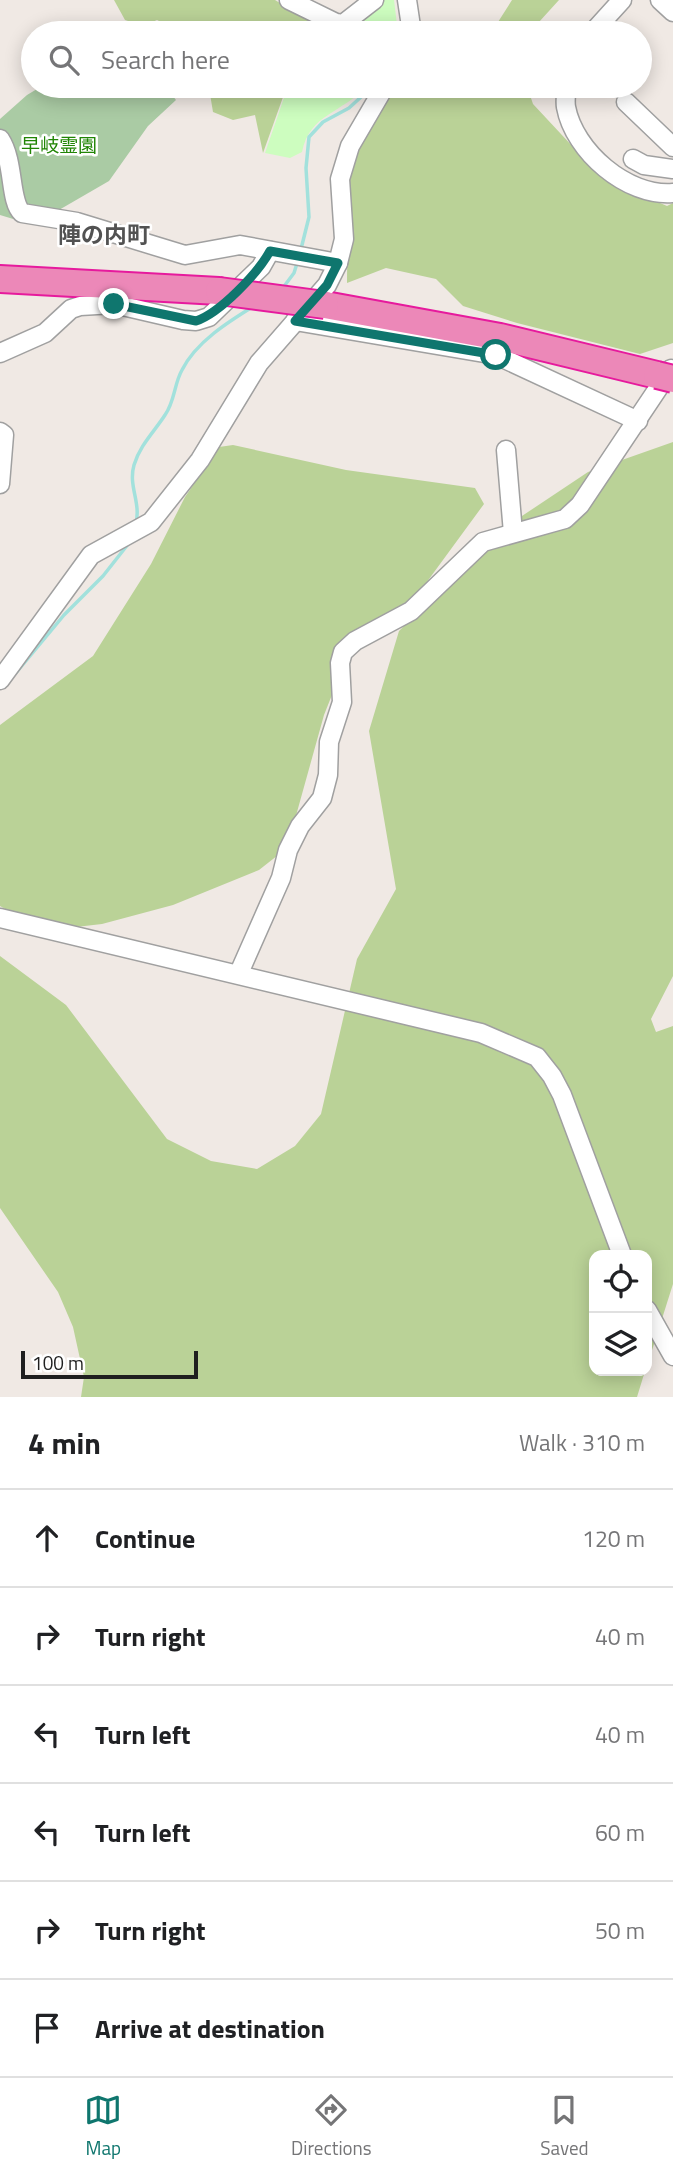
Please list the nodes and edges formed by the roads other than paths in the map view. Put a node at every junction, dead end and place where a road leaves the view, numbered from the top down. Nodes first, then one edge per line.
1 (289, 0) edge
2 (407, 0) edge
3 (622, 0) edge
4 (660, 0) edge
5 (371, 1) edge
6 (673, 12) edge
7 (332, 21) edge
8 (347, 21) edge
9 (410, 21) edge
10 (603, 21) edge
11 (378, 98) edge
12 (566, 98) edge
13 (626, 102) dead end
14 (0, 139) edge
15 (673, 147) edge
16 (633, 159) dead end
17 (673, 169) edge
18 (673, 193) edge
19 (270, 251) junction
20 (338, 263) junction
21 (0, 279) edge
22 (295, 321) junction
23 (0, 353) edge
24 (669, 371) edge
25 (638, 421) junction
26 (0, 432) edge
27 (506, 450) dead end
28 (0, 484) edge
29 (513, 533) junction
30 (0, 680) edge
31 (0, 918) edge
32 (239, 973) junction
33 (620, 1250) edge
34 (649, 1313) edge
35 (673, 1356) edge

1 - 7 street
2 - 9 street
3 - 10 street
4 - 6 street
5 - 8 street
11 - 20 street
12 - 18 street
13 - 15 street
14 - 19 street
16 - 17 street
19 - 20 street
19 - 23 street
20 - 22 street
21 - 24 highway, bridge
22 - 25 street
22 - 30 street
24 - 25 street
25 - 29 street
26 - 28 street
27 - 29 street
29 - 32 street
31 - 32 street
32 - 33 street
34 - 35 street

